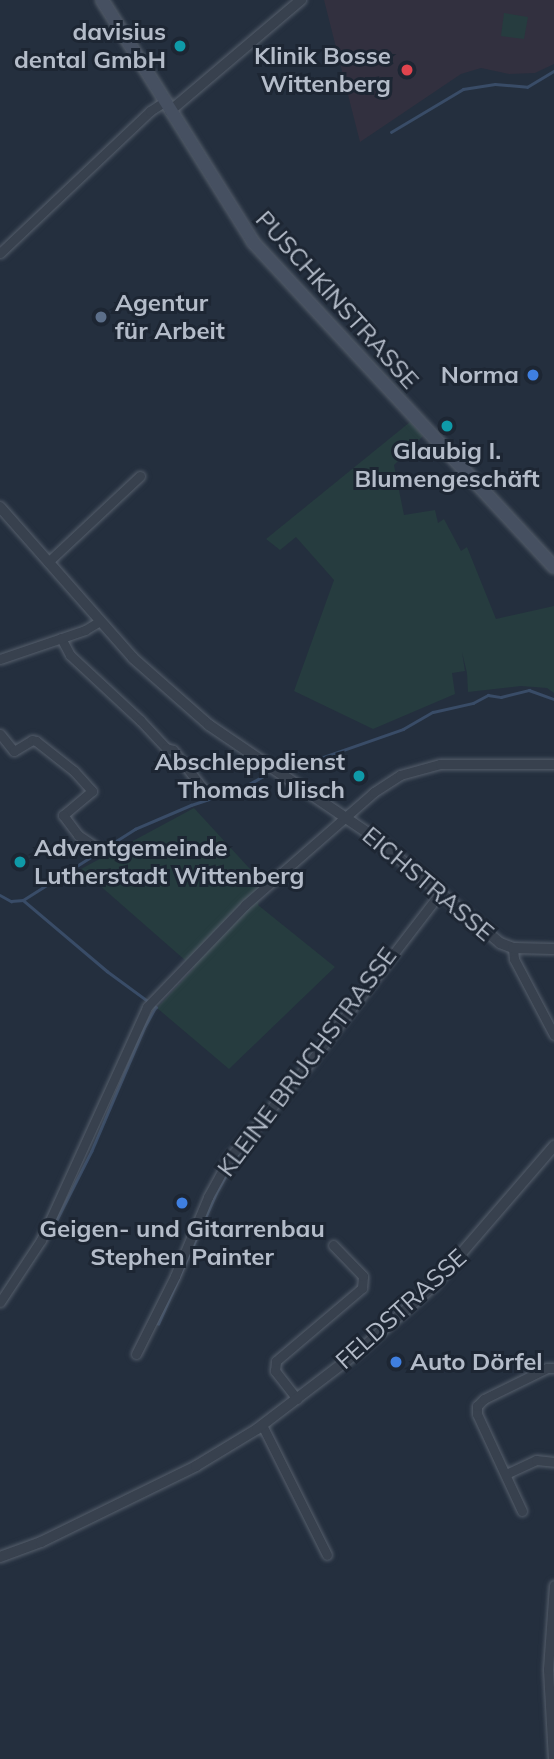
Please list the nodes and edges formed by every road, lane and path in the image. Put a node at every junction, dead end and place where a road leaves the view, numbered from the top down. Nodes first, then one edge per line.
1 (102, 0) edge
2 (301, 0) edge
3 (167, 106) junction
4 (0, 253) edge
5 (140, 476) dead end
6 (0, 507) edge
7 (48, 562) junction
8 (554, 567) edge
9 (100, 621) junction
10 (61, 638) junction
11 (0, 659) edge
12 (0, 734) edge
13 (554, 764) edge
14 (204, 790) dead end
15 (346, 817) junction
16 (93, 845) dead end
17 (440, 893) junction
18 (513, 948) junction
19 (554, 949) edge
20 (554, 1035) edge
21 (554, 1146) edge
22 (332, 1245) dead end
23 (0, 1302) edge
24 (136, 1354) dead end
25 (554, 1368) edge
26 (297, 1399) junction
27 (262, 1425) junction
28 (554, 1462) edge
29 (506, 1474) junction
30 (522, 1511) dead end
31 (327, 1555) dead end
32 (0, 1557) edge
33 (554, 1585) edge
34 (553, 1759) edge

1 - 3 main road, PUSCHKINSTRASSE
2 - 3 street
3 - 4 street
3 - 8 main road, PUSCHKINSTRASSE
5 - 7 street
6 - 7 street, EICHSTRASSE
7 - 9 street, EICHSTRASSE
9 - 10 street
9 - 15 street, EICHSTRASSE
10 - 11 street
10 - 14 street
12 - 16 street
13 - 15 street
15 - 17 street, EICHSTRASSE
15 - 23 street
17 - 18 street, EICHSTRASSE
17 - 24 street, KLEINE BRUCHSTRASSE
18 - 19 street, EICHSTRASSE
18 - 20 street
21 - 26 street, FELDSTRASSE
22 - 26 street
25 - 29 street
26 - 27 street, FELDSTRASSE
27 - 31 street
27 - 32 street, FELDSTRASSE
28 - 29 street
29 - 30 street
33 - 34 street

